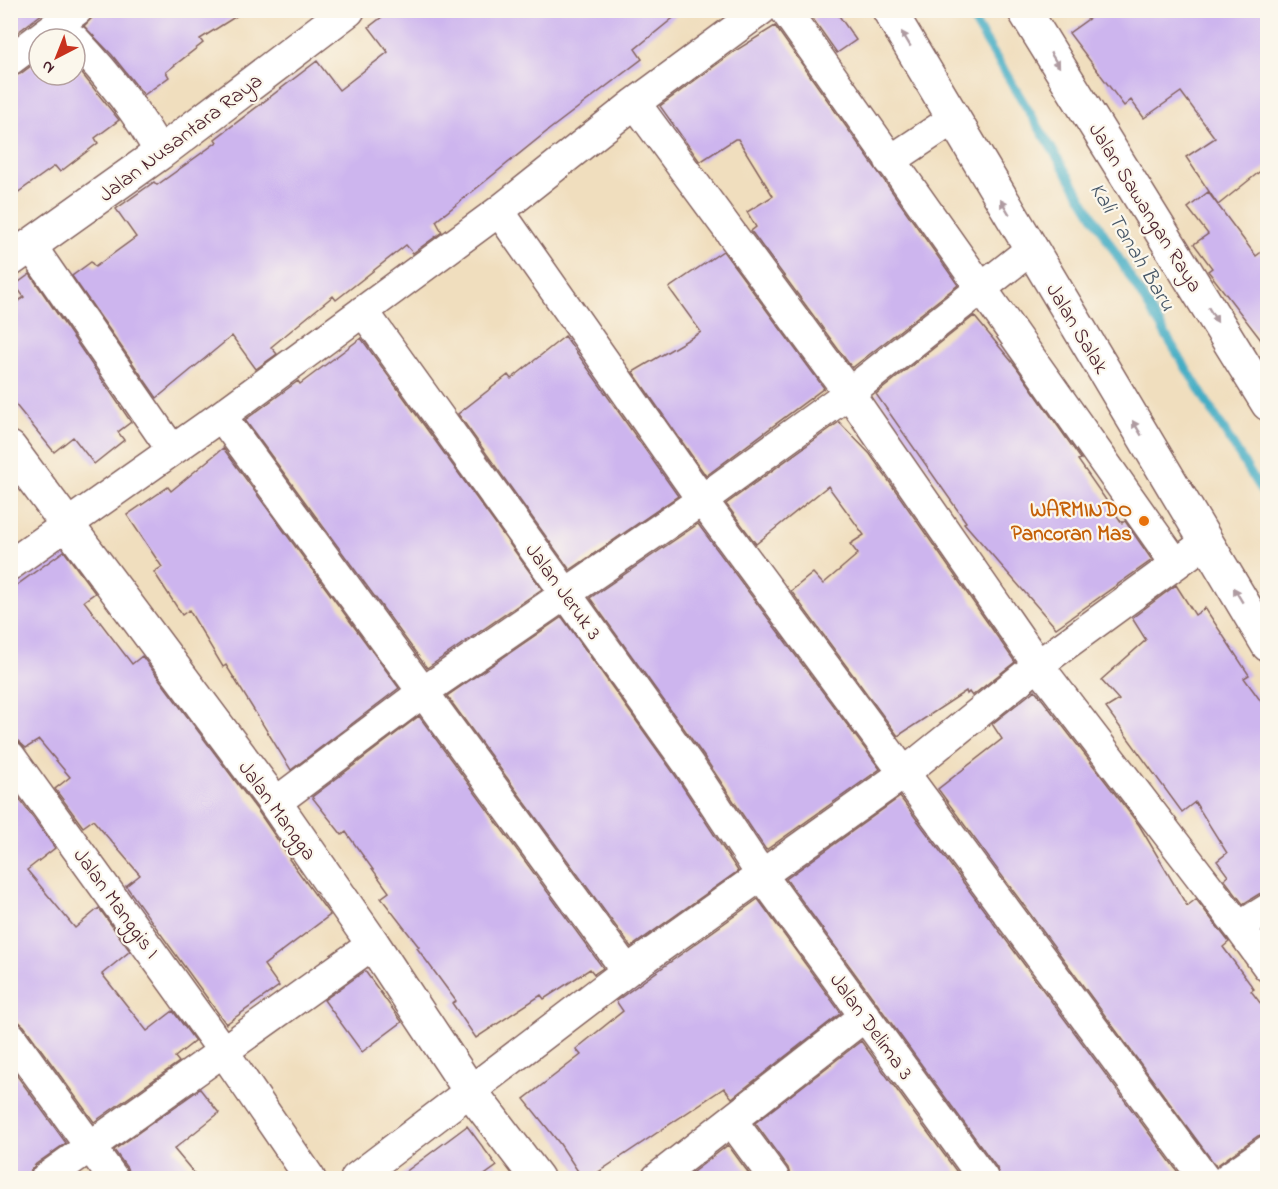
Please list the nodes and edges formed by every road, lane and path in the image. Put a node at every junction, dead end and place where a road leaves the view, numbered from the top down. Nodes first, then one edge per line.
1 (348, 10) edge
2 (785, 10) edge
3 (889, 10) edge
4 (1024, 10) edge
5 (747, 14) edge
6 (67, 25) edge
7 (10, 60) edge
8 (635, 103) junction
9 (953, 119) junction
10 (160, 153) junction
11 (890, 161) junction
12 (499, 212) junction
13 (1030, 250) junction
14 (22, 252) edge
15 (981, 290) junction
16 (363, 311) junction
17 (849, 393) junction
18 (1268, 404) edge
19 (221, 416) junction
20 (10, 448) edge
21 (172, 450) junction
22 (702, 500) junction
23 (69, 525) junction
24 (1206, 542) junction
25 (1176, 564) junction
26 (10, 565) edge
27 (565, 594) junction
28 (1268, 645) edge
29 (1038, 665) junction
30 (423, 692) junction
31 (10, 756) edge
32 (903, 774) junction
33 (275, 803) junction
34 (761, 874) junction
35 (1268, 909) edge
36 (1239, 927) junction
37 (373, 944) junction
38 (1268, 968) edge
39 (627, 971) junction
40 (865, 1016) junction
41 (10, 1036) edge
42 (223, 1051) junction
43 (471, 1092) junction
44 (732, 1121) junction
45 (91, 1148) junction
46 (1268, 1150) edge
47 (358, 1178) edge
48 (46, 1179) edge
49 (113, 1179) edge
50 (310, 1179) edge
51 (537, 1179) edge
52 (657, 1179) edge
53 (774, 1179) edge
54 (983, 1179) edge
55 (1204, 1179) edge
56 (1228, 1179) edge

1 - 10 main road, Jalan Nusantara Raya
2 - 11 street
9 -> 3 main road, Jalan Salak
4 -> 18 main road, Jalan Sawangan Raya
5 - 8 street
6 - 7 street
6 - 10 street
8 - 12 street
8 - 17 street
9 - 11 street
13 -> 9 main road, Jalan Salak
10 - 14 main road, Jalan Nusantara Raya
11 - 15 street
12 - 16 street
12 - 22 street
13 - 15 street
24 -> 13 main road, Jalan Salak
14 - 21 street
15 - 17 street
15 - 25 street
16 - 19 street
16 - 27 street, Jalan Jeruk 3
17 - 22 street
17 - 29 street
19 - 21 street
19 - 30 street
20 - 23 main road, Jalan Mangga
21 - 23 street
22 - 27 street
22 - 32 street
23 - 26 street
23 - 33 main road, Jalan Mangga
24 - 25 street
28 -> 24 main road, Jalan Salak
25 - 29 street
27 - 30 street
27 - 34 street, Jalan Jeruk 3
29 - 32 street
29 - 36 street
30 - 33 street
30 - 39 street
31 - 42 street, Jalan Manggis I
32 - 34 street
32 - 55 street
33 - 37 main road, Jalan Mangga
34 - 39 street
34 - 40 street, Jalan Delima 3
35 - 36 street
36 - 38 street
37 - 42 street
37 - 43 main road, Jalan Mangga
39 - 43 street
40 - 44 street
40 - 54 street, Jalan Delima 3
41 - 45 street
42 - 45 street
42 - 50 street, Jalan Manggis I
43 - 47 street
43 - 51 main road, Jalan Mangga
44 - 52 street
44 - 53 street
45 - 48 street
45 - 49 street
46 - 56 street

